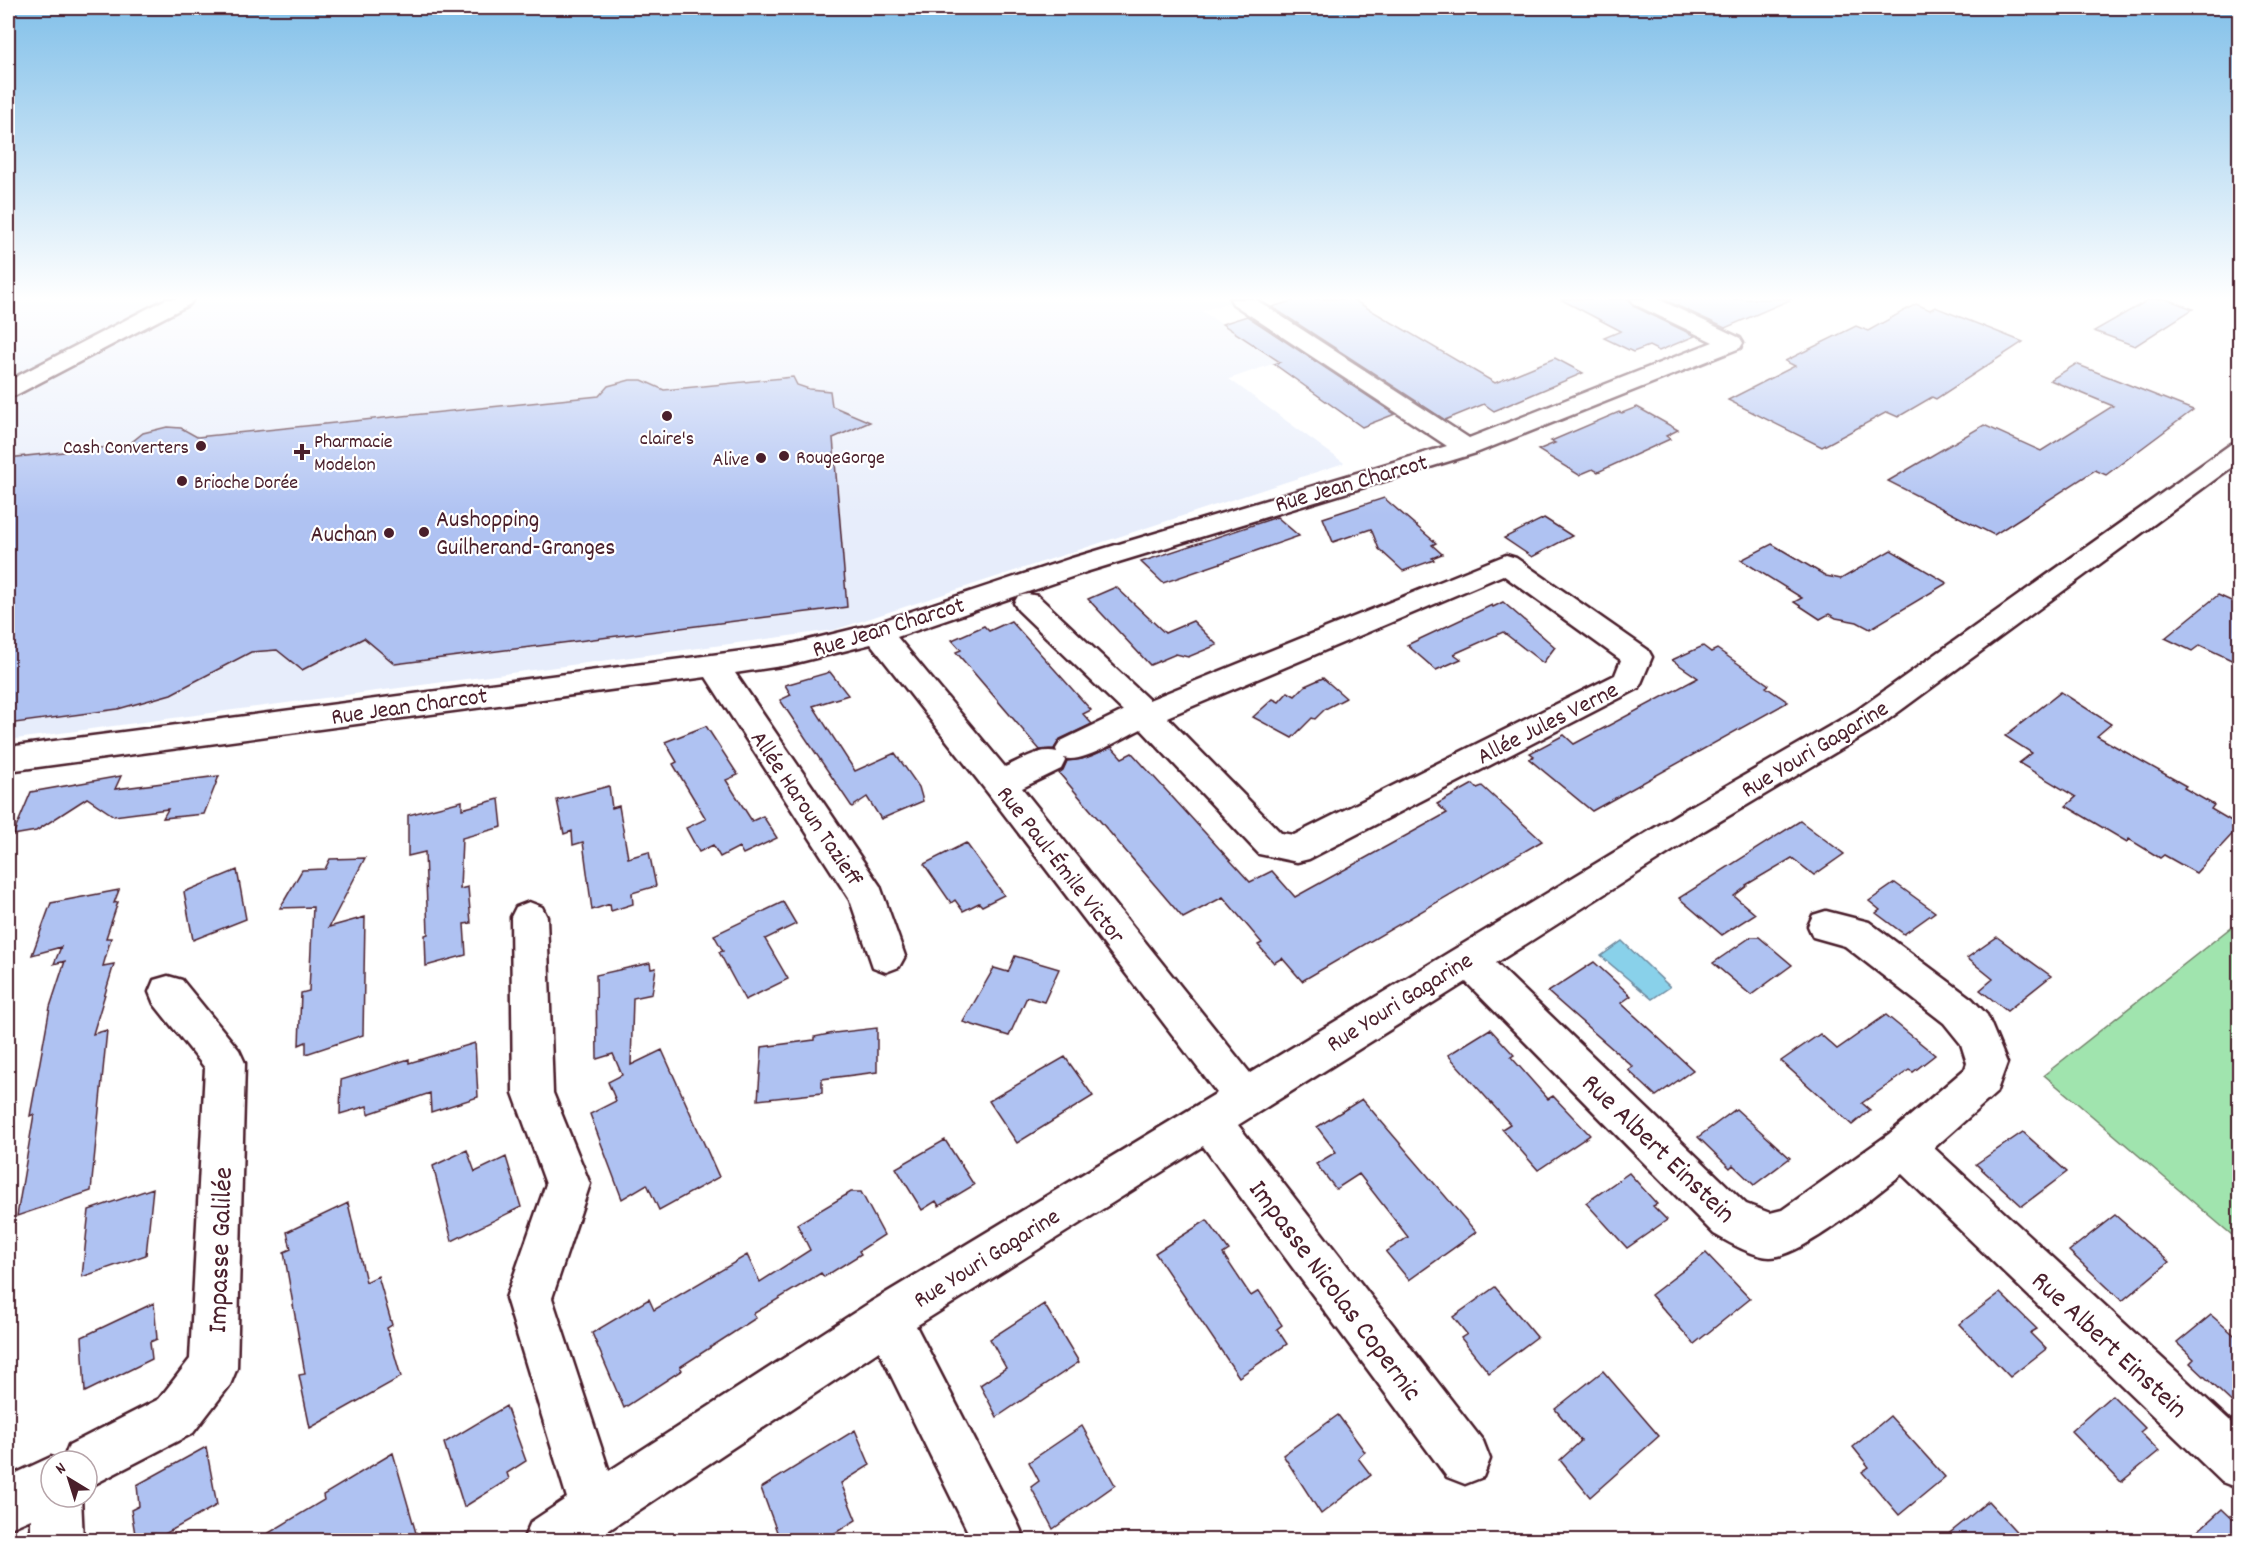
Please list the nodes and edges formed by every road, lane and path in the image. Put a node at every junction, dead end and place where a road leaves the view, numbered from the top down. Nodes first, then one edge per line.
1 (44, 371) edge
2 (1351, 371) edge
3 (1661, 371) edge
4 (8, 390) edge
5 (1467, 448) junction
6 (2240, 448) edge
7 (1028, 603) dead end
8 (878, 633) junction
9 (714, 666) junction
10 (1145, 714) junction
11 (8, 764) edge
12 (1000, 784) junction
13 (529, 918) dead end
14 (1826, 926) dead end
15 (886, 956) dead end
16 (1468, 959) junction
17 (168, 992) dead end
18 (1226, 1108) junction
19 (1904, 1148) junction
20 (887, 1318) junction
21 (99, 1457) edge
22 (1465, 1459) dead end
23 (2240, 1464) edge
24 (39, 1488) edge
25 (8, 1504) edge
26 (56, 1509) edge
27 (596, 1510) junction
28 (57, 1540) edge
29 (549, 1540) edge
30 (999, 1540) edge

1 - 4 street
2 - 5 street
3 - 5 street, Rue Jean Charcot
5 - 8 street, Rue Jean Charcot
6 - 16 street, Rue Youri Gagarine
7 - 10 street, Allée Jules Verne
8 - 9 street, Rue Jean Charcot
8 - 12 street, Rue Paul-Émile Victor
9 - 11 street, Rue Jean Charcot
9 - 15 street, Allée Haroun Tazieff
10 - 10 street, Allée Jules Verne
10 - 12 street, Allée Jules Verne
12 - 18 street, Rue Paul-Émile Victor
13 - 27 street
14 - 19 street, Rue Albert Einstein
16 - 18 street, Rue Youri Gagarine
16 - 19 street, Rue Albert Einstein
17 - 21 street, Impasse Galilée
18 - 20 street, Rue Youri Gagarine
18 - 22 street, Impasse Nicolas Copernic
19 - 23 street, Rue Albert Einstein
20 - 27 street, Rue Youri Gagarine
20 - 30 street
24 - 25 street
26 - 28 street
27 - 29 street, Rue Youri Gagarine

